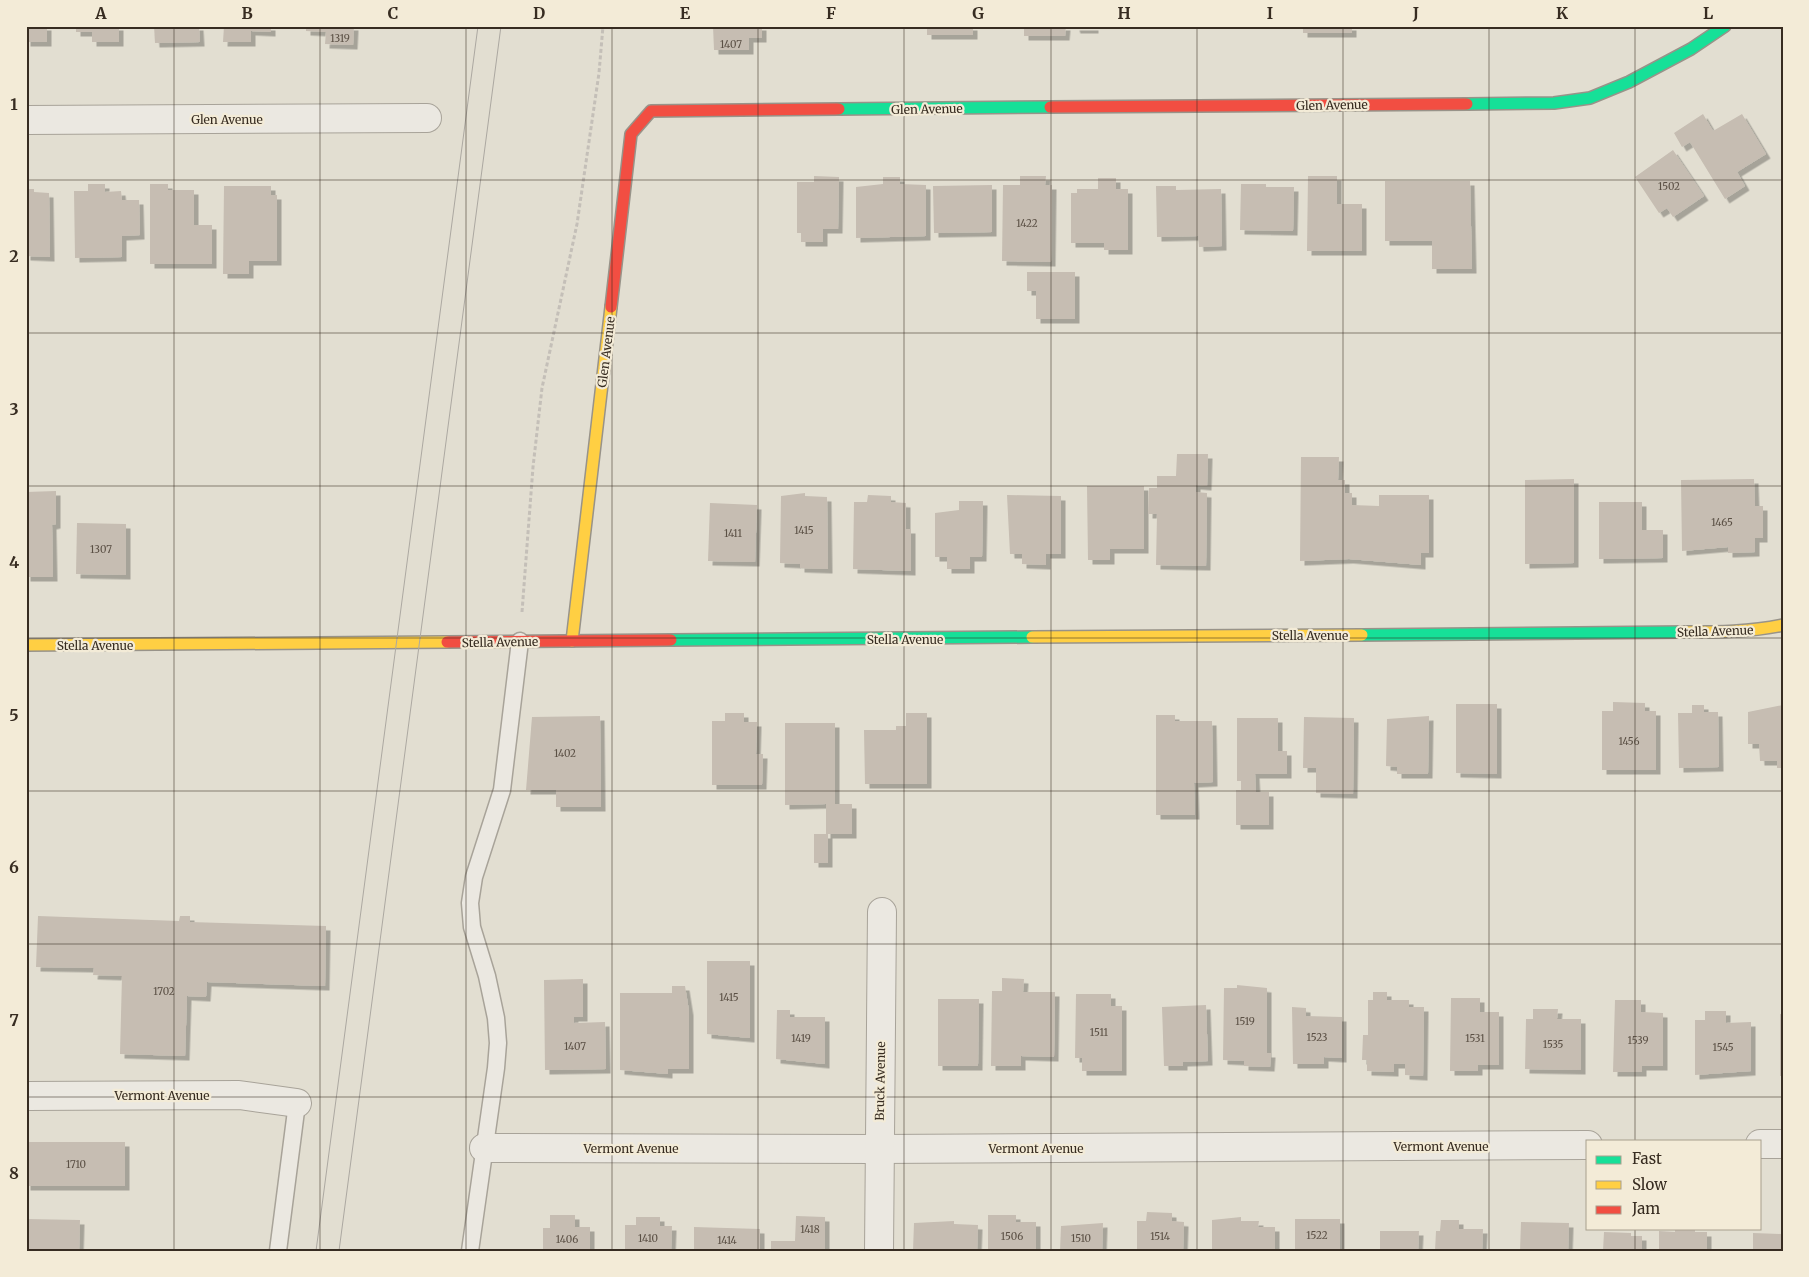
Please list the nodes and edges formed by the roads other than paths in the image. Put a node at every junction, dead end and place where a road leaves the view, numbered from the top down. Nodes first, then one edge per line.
1 (1725, 26) edge
2 (427, 118) dead end
3 (26, 120) edge
4 (1783, 625) edge
5 (520, 642) junction
6 (572, 642) junction
7 (26, 645) edge
8 (882, 912) dead end
9 (26, 1096) edge
10 (297, 1103) joint
11 (1762, 1144) edge
12 (1783, 1144) edge
13 (1586, 1145) edge
14 (484, 1148) junction
15 (879, 1149) junction
16 (278, 1251) edge
17 (470, 1251) edge
18 (879, 1251) edge

1 - 6 street, Glen Avenue
2 - 3 street, Glen Avenue
4 - 6 street, Stella Avenue
5 - 6 street, Stella Avenue
5 - 7 street, Stella Avenue
5 - 14 lane
8 - 15 street, Bruck Avenue
9 - 10 street, Vermont Avenue
10 - 16 lane
11 - 12 street
13 - 15 street, Vermont Avenue
14 - 15 street, Vermont Avenue
14 - 17 lane
15 - 18 street, Bruck Avenue

